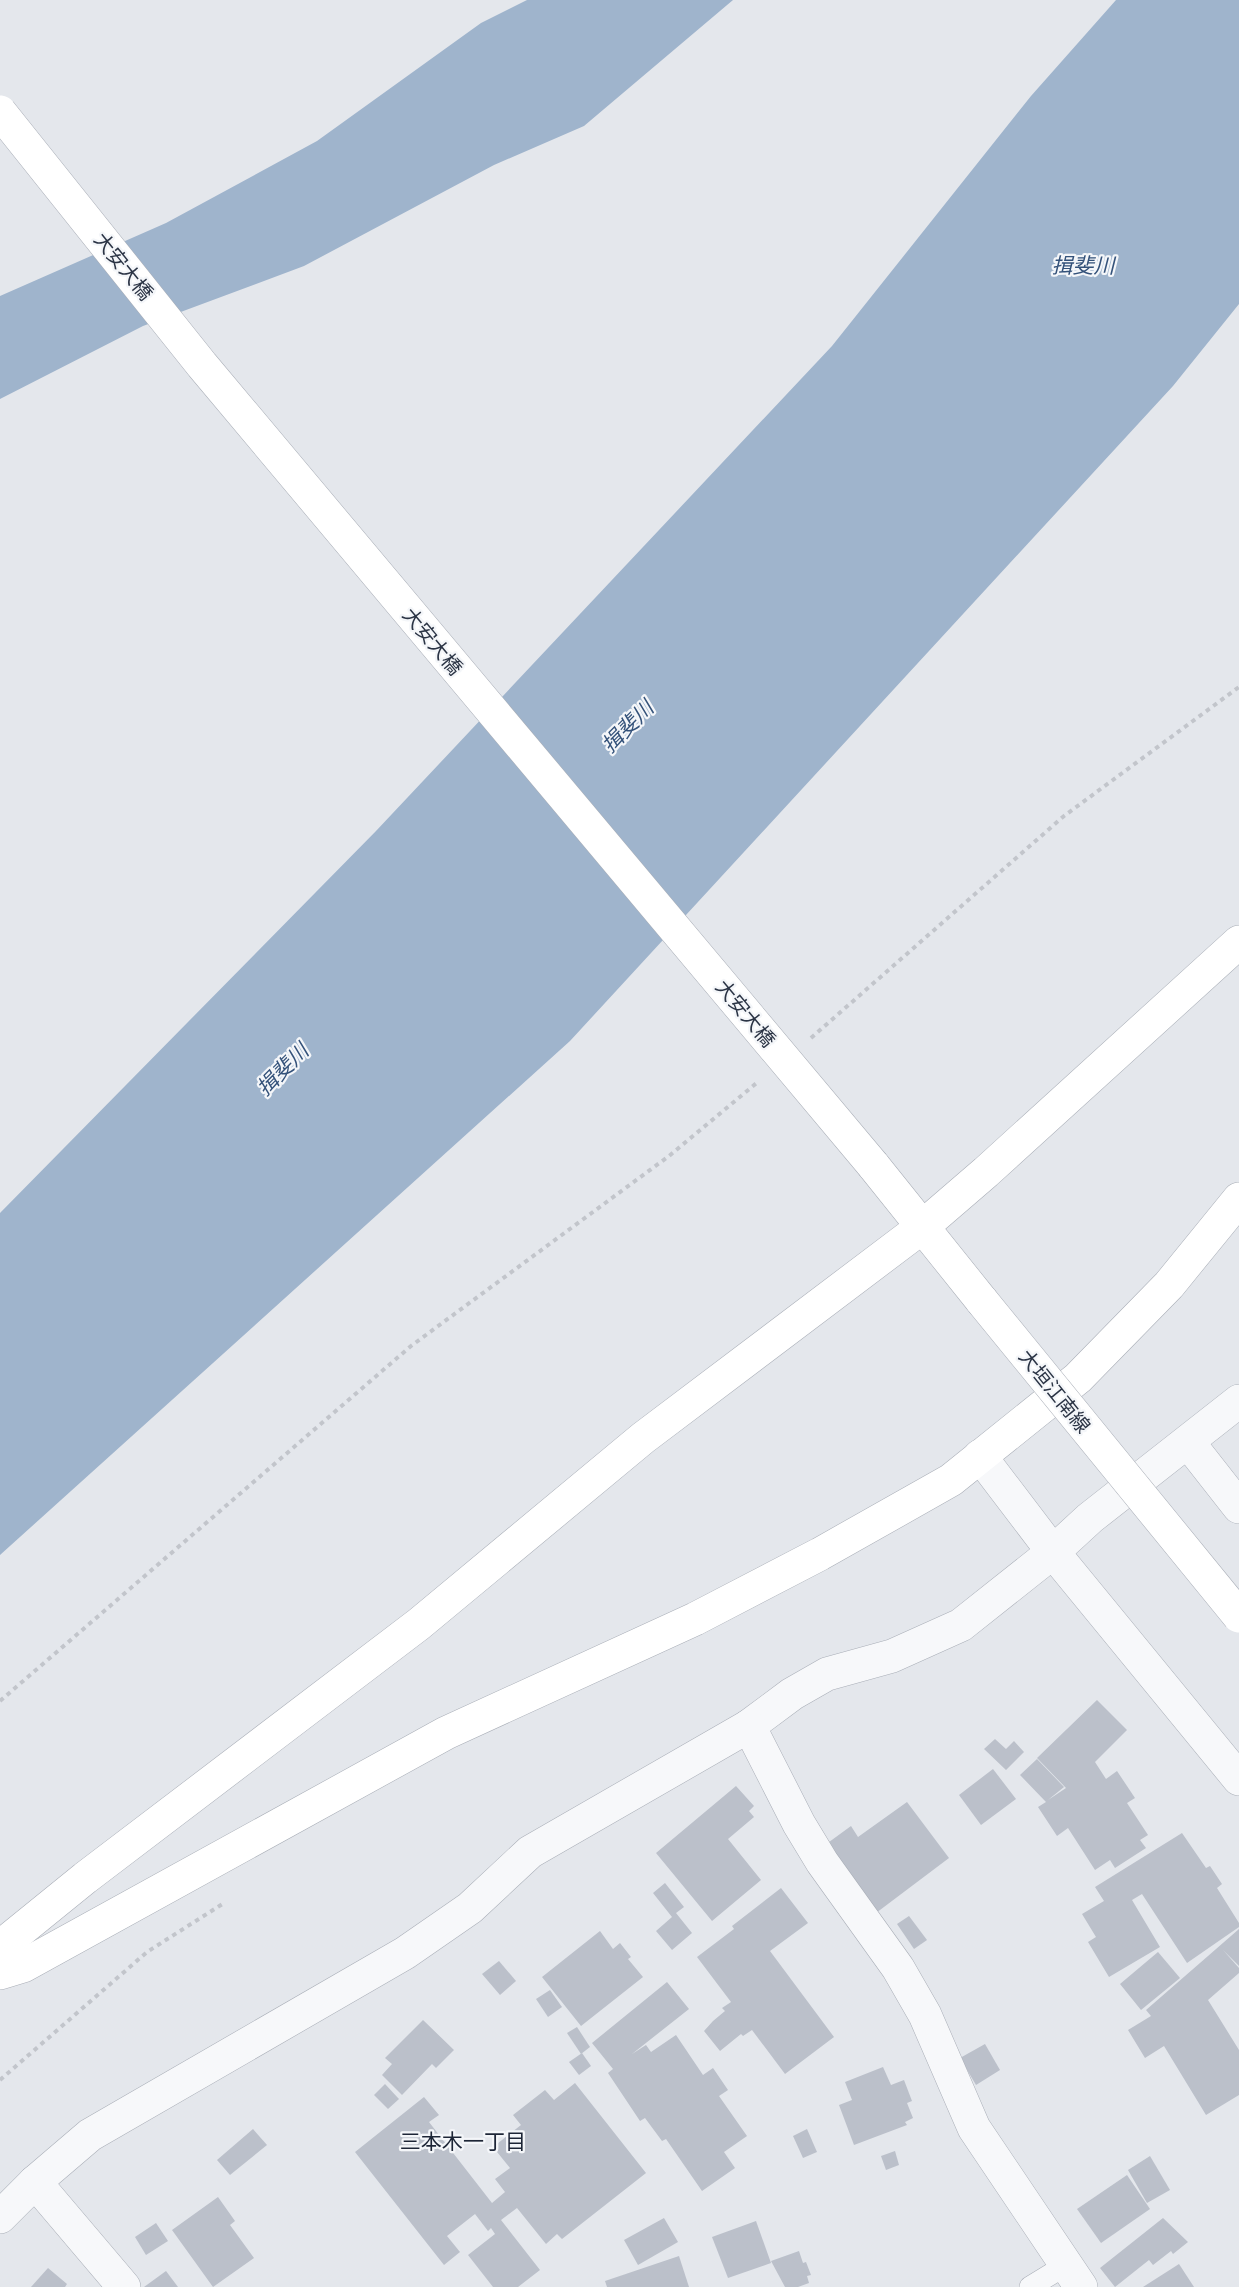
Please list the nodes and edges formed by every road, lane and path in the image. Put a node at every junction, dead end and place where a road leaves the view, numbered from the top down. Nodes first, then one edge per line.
1 (0, 112) edge
2 (1239, 687) edge
3 (1239, 942) edge
4 (802, 1045) dead end
5 (767, 1075) dead end
6 (873, 1165) joint
7 (1239, 1199) edge
8 (921, 1228) junction
9 (1239, 1401) edge
10 (1188, 1442) junction
11 (980, 1456) junction
12 (1239, 1507) edge
13 (1053, 1552) junction
14 (1239, 1616) edge
15 (0, 1701) edge
16 (749, 1726) junction
17 (1239, 1779) edge
18 (224, 1903) dead end
19 (0, 1947) edge
20 (0, 1973) edge
21 (0, 2080) edge
22 (35, 2182) junction
23 (0, 2217) edge
24 (1074, 2276) edge
25 (124, 2287) edge
26 (1030, 2287) edge

1 - 6 main road, 大安大橋, bridge
2 - 4 path
3 - 8 main road
5 - 15 path
6 - 8 main road, 大垣江南線
7 - 11 main road
8 - 14 main road, 大垣江南線, bridge
8 - 19 main road
9 - 10 street
10 - 12 street
10 - 13 street
11 - 13 street
11 - 20 main road
13 - 16 street
13 - 17 street
16 - 22 street
16 - 24 street
18 - 21 path
22 - 23 street
22 - 25 street
24 - 26 lane

